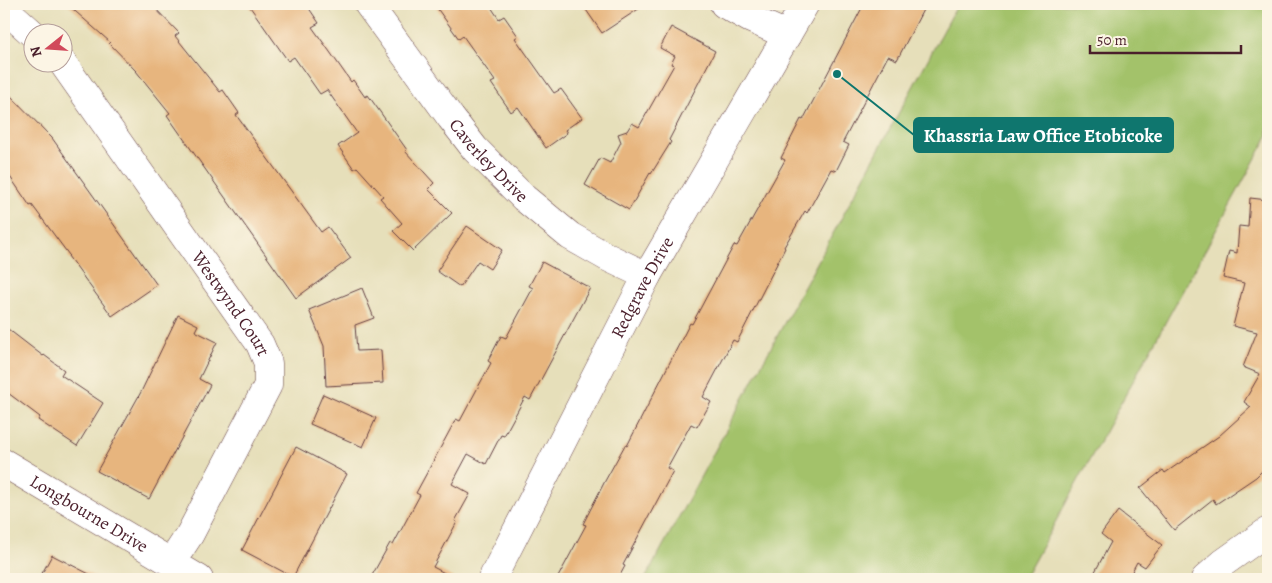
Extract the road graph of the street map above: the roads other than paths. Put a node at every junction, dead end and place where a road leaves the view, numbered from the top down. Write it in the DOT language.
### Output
graph roads {
  1 [pos="368,4"];
  2 [pos="724,4"];
  3 [pos="805,4"];
  4 [pos="4,8"];
  5 [pos="22,24"];
  6 [pos="787,34"];
  7 [pos="69,72"];
  8 [pos="647,276"];
  9 [pos="4,463"];
  10 [pos="1268,531"];
  11 [pos="171,563"];
  12 [pos="200,579"];
  13 [pos="492,579"];
  14 [pos="1205,579"];
  1 -- 8 [label="street, Caverley Drive"];
  2 -- 6 [label="street"];
  3 -- 6 [label="street, Redgrave Drive"];
  4 -- 5 [label="street"];
  6 -- 8 [label="street, Redgrave Drive"];
  7 -- 11 [label="street, Westwynd Court"];
  8 -- 13 [label="street, Redgrave Drive"];
  9 -- 11 [label="street, Longbourne Drive"];
  10 -- 14 [label="street"];
  11 -- 12 [label="street, Longbourne Drive"];
}
